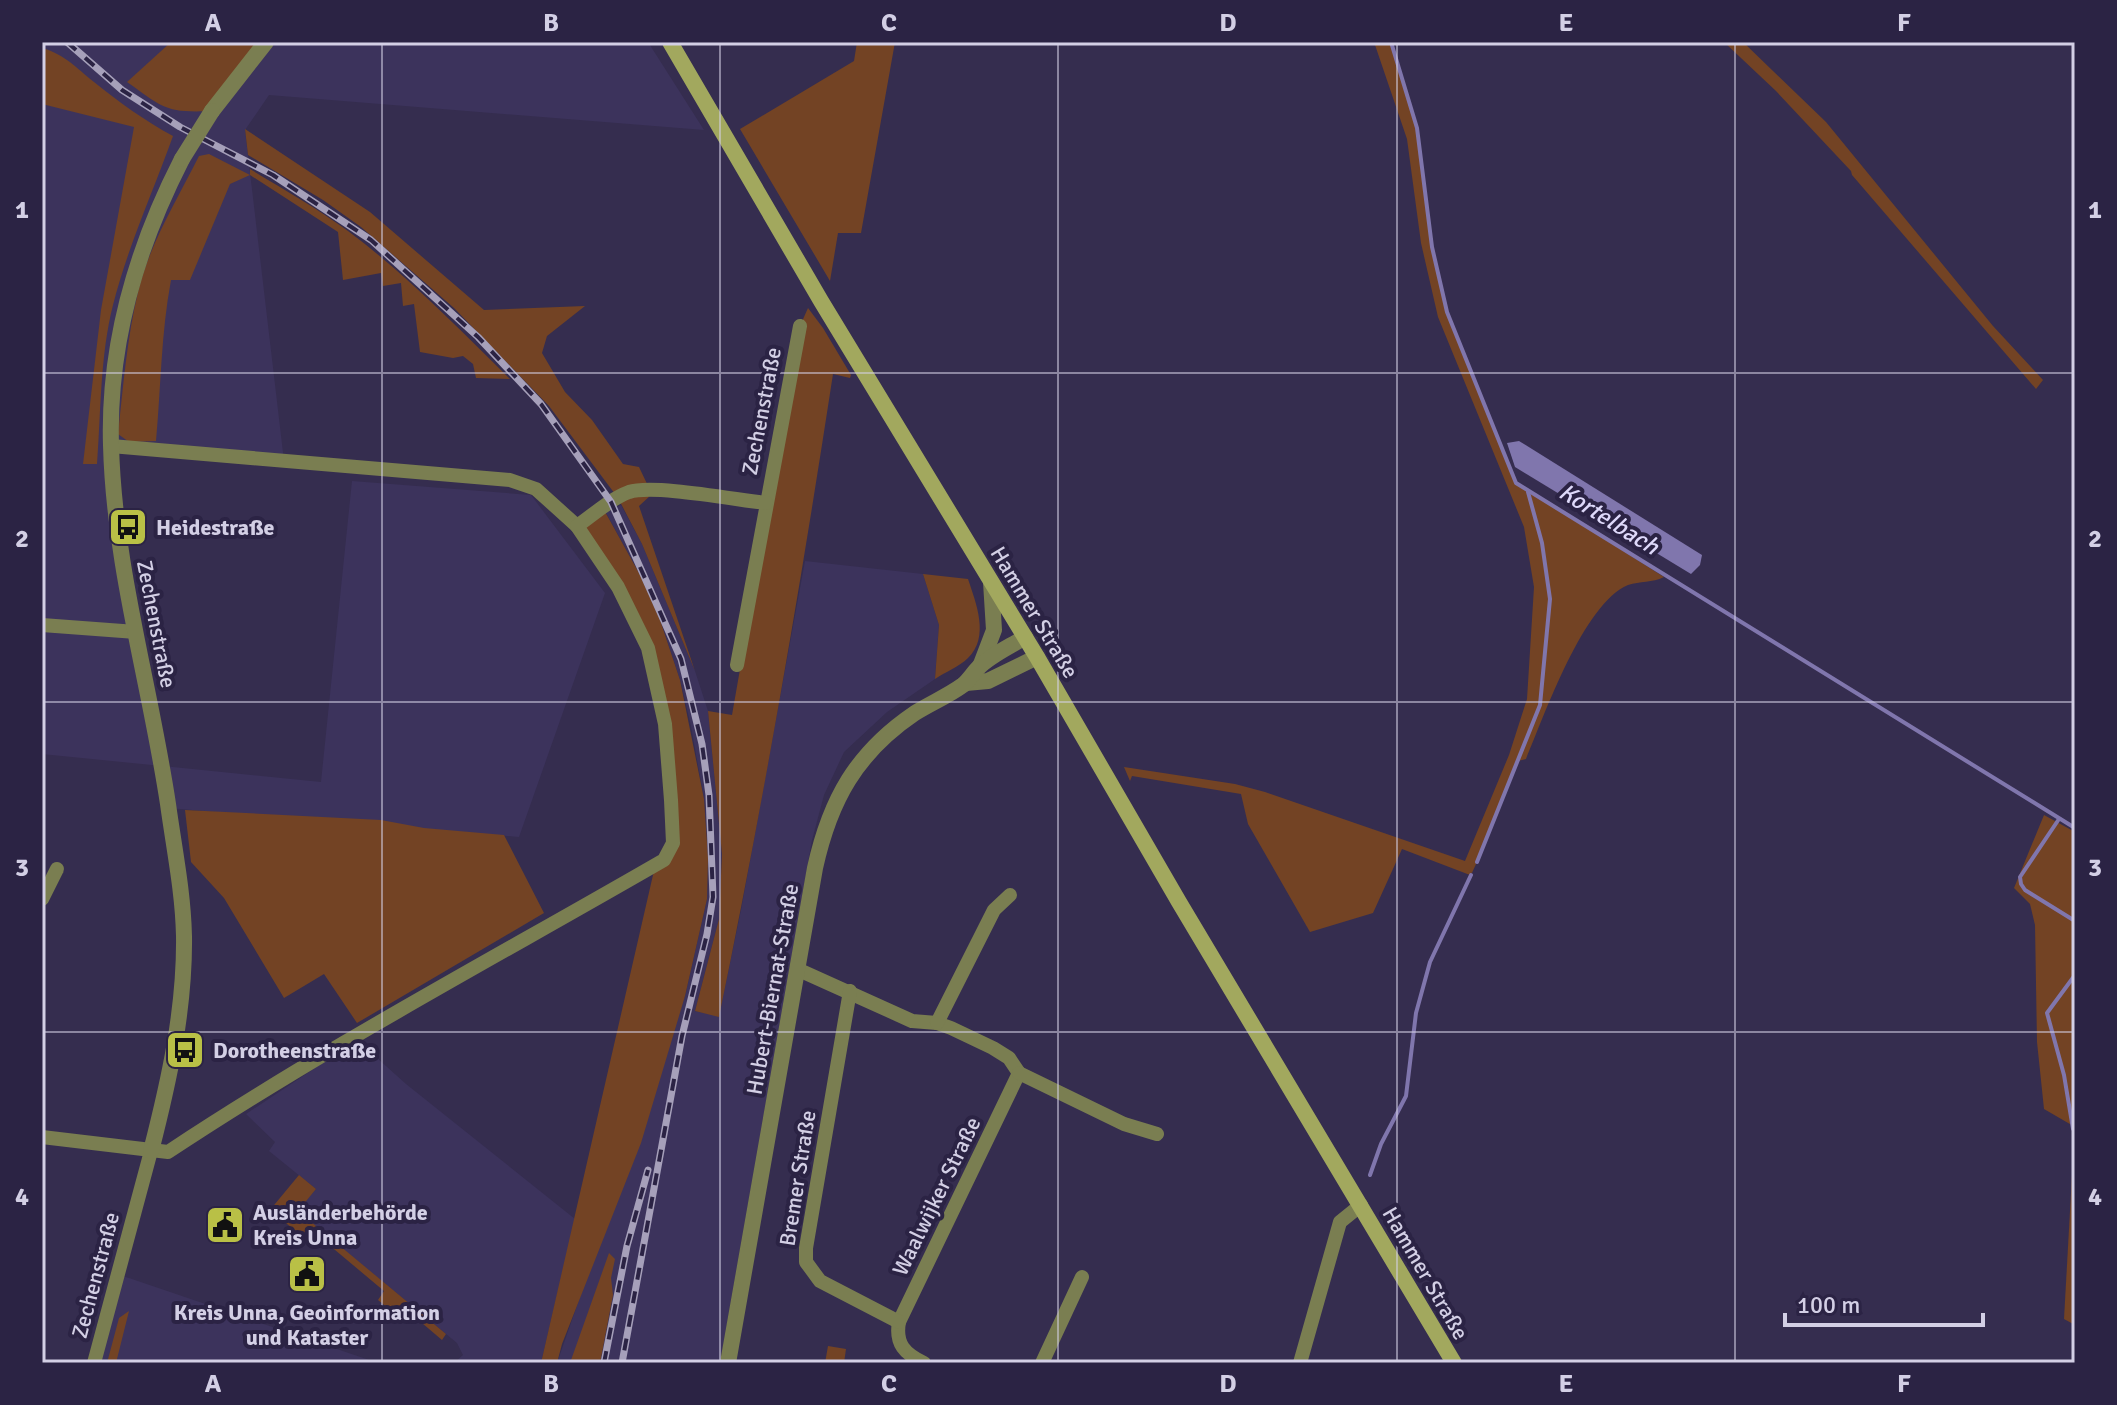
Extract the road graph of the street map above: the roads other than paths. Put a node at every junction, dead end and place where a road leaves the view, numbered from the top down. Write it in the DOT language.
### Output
graph roads {
  1 [pos="266,42"];
  2 [pos="670,42"];
  3 [pos="800,326"];
  4 [pos="111,446"];
  5 [pos="766,503"];
  6 [pos="577,526"];
  7 [pos="991,582"];
  8 [pos="42,625"];
  9 [pos="136,632"];
  10 [pos="1025,637"];
  11 [pos="1037,657"];
  12 [pos="737,665"];
  13 [pos="980,665"];
  14 [pos="966,683"];
  15 [pos="57,869"];
  16 [pos="1010,895"];
  17 [pos="42,899"];
  18 [pos="799,970"];
  19 [pos="850,991"];
  20 [pos="937,1023"];
  21 [pos="1019,1073"];
  22 [pos="1157,1134"];
  23 [pos="42,1137"];
  24 [pos="151,1151"];
  25 [pos="1361,1205"];
  26 [pos="1082,1277"];
  27 [pos="899,1322"];
  28 [pos="94,1363"];
  29 [pos="728,1363"];
  30 [pos="924,1363"];
  31 [pos="1042,1363"];
  32 [pos="1300,1363"];
  33 [pos="1454,1363"];
  1 -- 4 [label="street, Zechenstraße, bridge"];
  2 -- 7 [label="main road, Hammer Straße"];
  3 -- 5 [label="street, Zechenstraße"];
  4 -- 6 [label="street"];
  4 -- 9 [label="street, Zechenstraße"];
  5 -- 6 [label="street, Zechenstraße"];
  5 -- 12 [label="street, Zechenstraße"];
  6 -- 24 [label="street"];
  7 -- 10 [label="main road, Hammer Straße"];
  7 -- 13 [label="street"];
  8 -- 9 [label="street"];
  9 -- 24 [label="street, Zechenstraße"];
  10 -- 11 [label="main road, Hammer Straße"];
  10 -- 13 [label="street, Hubert-Biernat-Straße"];
  11 -- 14 [label="street, Hubert-Biernat-Straße"];
  11 -- 25 [label="main road, Hammer Straße"];
  13 -- 14 [label="street, Hubert-Biernat-Straße"];
  14 -- 18 [label="street, Hubert-Biernat-Straße"];
  15 -- 17 [label="street"];
  16 -- 20 [label="street"];
  18 -- 19 [label="street"];
  18 -- 29 [label="street, Hubert-Biernat-Straße"];
  19 -- 20 [label="street"];
  19 -- 27 [label="street, Bremer Straße"];
  20 -- 21 [label="street"];
  21 -- 22 [label="street"];
  21 -- 27 [label="street, Waalwijker Straße"];
  23 -- 24 [label="street"];
  24 -- 28 [label="street, Zechenstraße"];
  25 -- 32 [label="street, Hammer Straße"];
  25 -- 33 [label="main road, Hammer Straße"];
  26 -- 31 [label="street"];
  27 -- 30 [label="street"];
}
